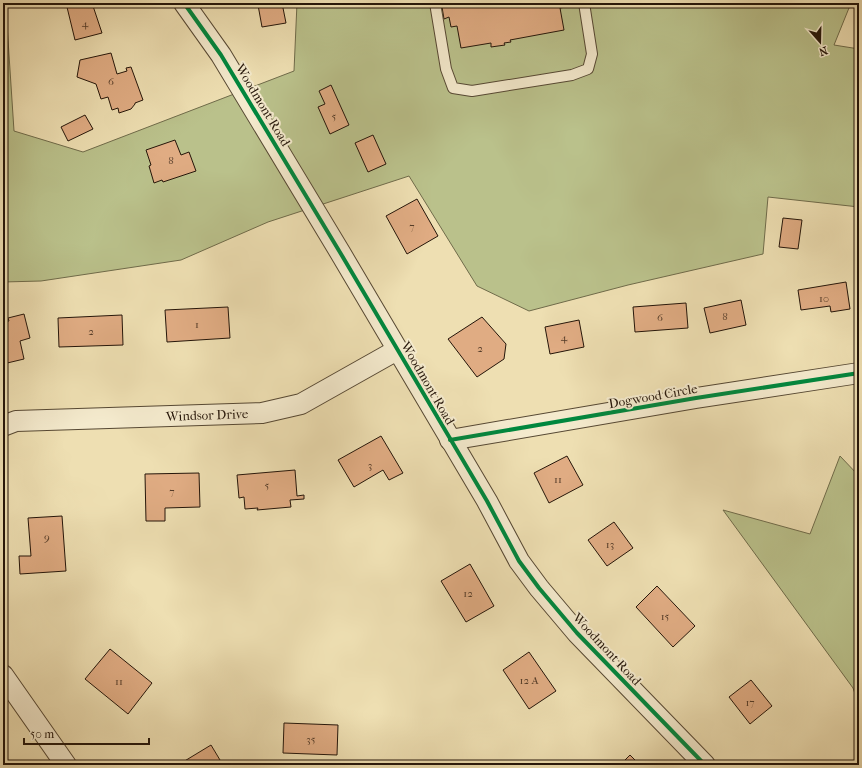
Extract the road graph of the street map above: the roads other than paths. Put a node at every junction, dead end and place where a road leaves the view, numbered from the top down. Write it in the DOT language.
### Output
graph roads {
  1 [pos="184,3"];
  2 [pos="435,3"];
  3 [pos="584,3"];
  4 [pos="398,350"];
  5 [pos="859,373"];
  6 [pos="3,426"];
  7 [pos="450,440"];
  8 [pos="3,675"];
  9 [pos="66,765"];
  10 [pos="705,765"];
  1 -- 4 [label="street, Woodmont Road"];
  2 -- 3 [label="lane"];
  4 -- 6 [label="street, Windsor Drive"];
  4 -- 7 [label="street, Woodmont Road"];
  5 -- 7 [label="street, Dogwood Circle"];
  7 -- 10 [label="street, Woodmont Road"];
  8 -- 9 [label="street"];
}
